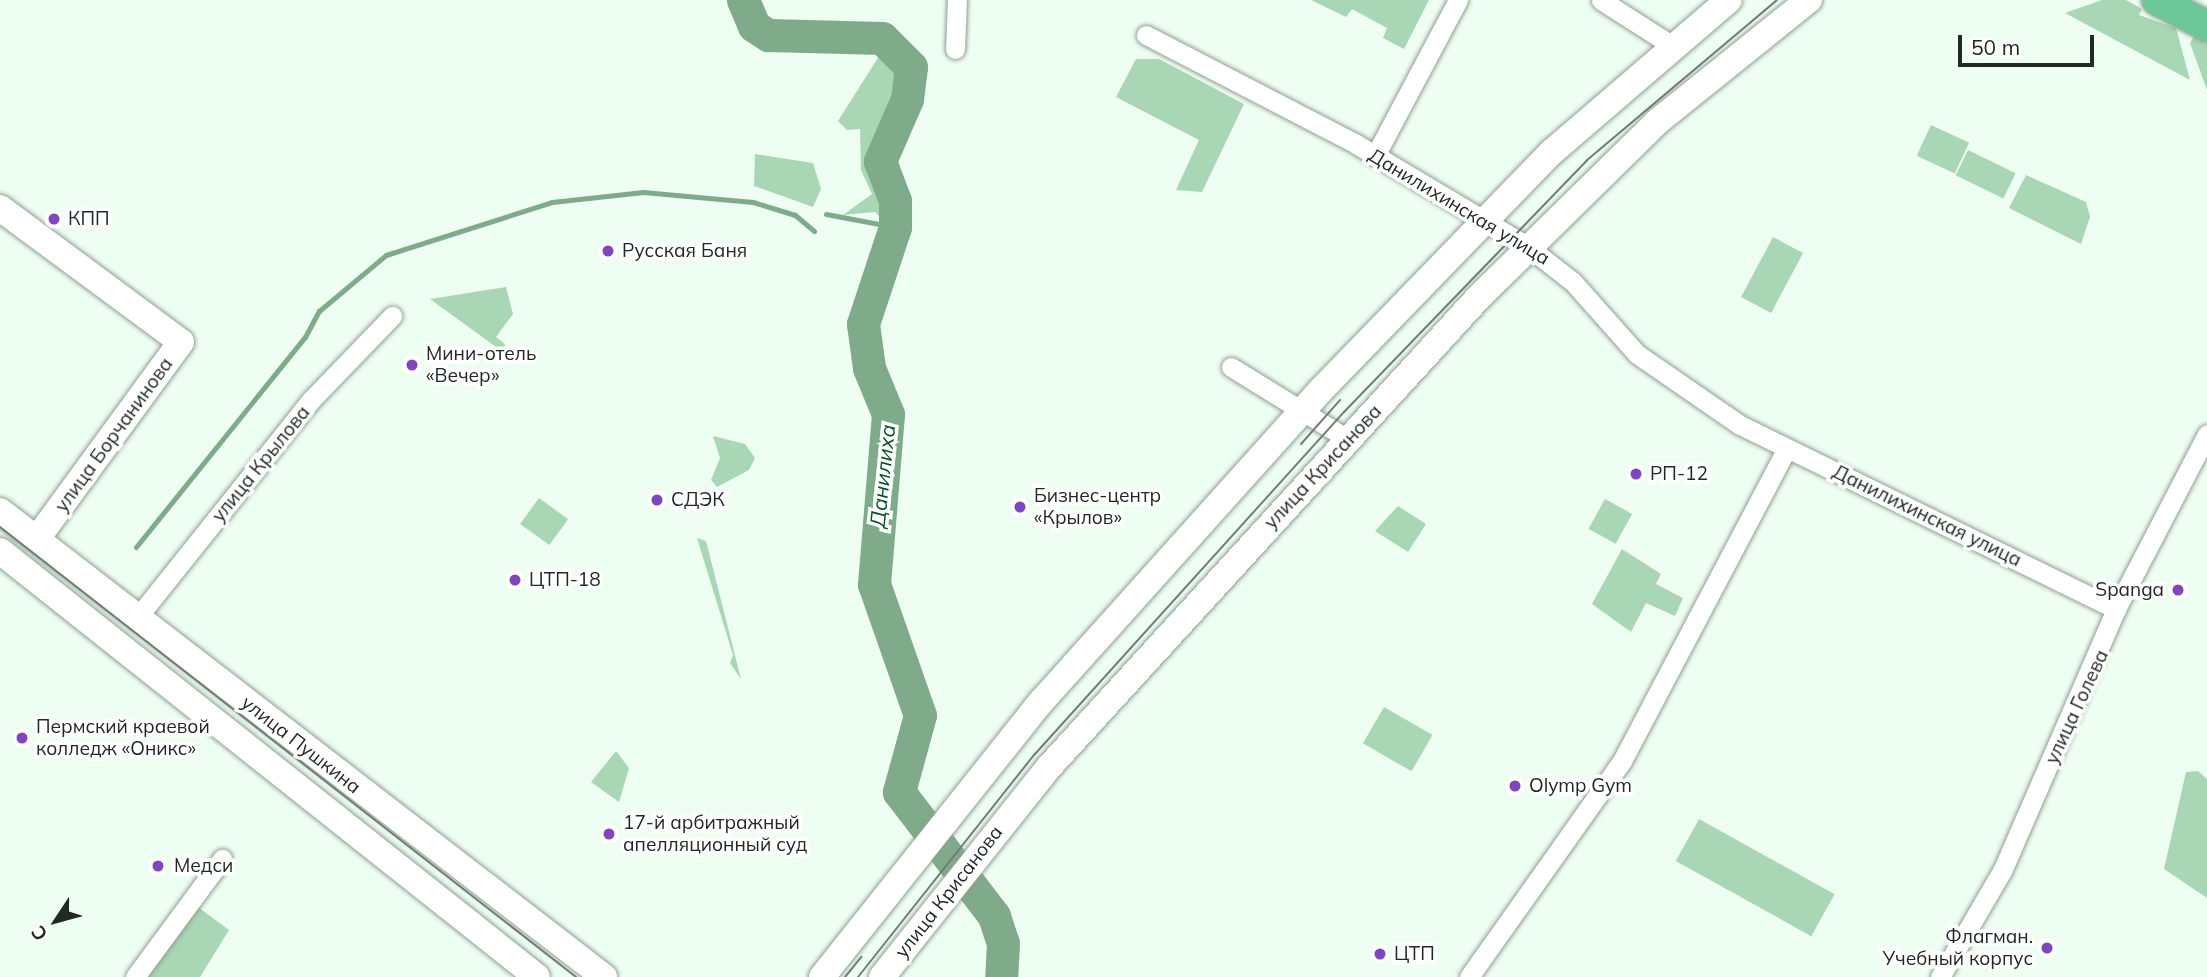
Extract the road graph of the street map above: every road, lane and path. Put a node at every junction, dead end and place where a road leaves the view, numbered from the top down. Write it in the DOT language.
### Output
graph roads {
  1 [pos="957,0"];
  2 [pos="1458,0"];
  3 [pos="1601,0"];
  4 [pos="1729,0"];
  5 [pos="1809,0"];
  6 [pos="2157,0"];
  7 [pos="2207,26"];
  8 [pos="1146,35"];
  9 [pos="1673,46"];
  10 [pos="955,49"];
  11 [pos="1375,156"];
  12 [pos="0,208"];
  13 [pos="1486,220"];
  14 [pos="1527,246"];
  15 [pos="392,316"];
  16 [pos="1231,367"];
  17 [pos="1303,412"];
  18 [pos="2207,434"];
  19 [pos="1349,440"];
  20 [pos="1786,450"];
  21 [pos="0,511"];
  22 [pos="37,539"];
  23 [pos="0,551"];
  24 [pos="2116,609"];
  25 [pos="137,618"];
  26 [pos="222,859"];
  27 [pos="135,977"];
  28 [pos="537,977"];
  29 [pos="604,977"];
  30 [pos="822,977"];
  31 [pos="882,977"];
  32 [pos="1469,977"];
  33 [pos="1940,977"];
  1 -- 10 [label="street"];
  2 -- 11 [label="street"];
  3 -- 9 [label="street"];
  4 -- 9 [label="main road"];
  5 -- 14 [label="main road, улица Крисанова"];
  6 -- 7 [label="main road"];
  8 -- 11 [label="street, Данилихинская улица"];
  9 -- 13 [label="main road"];
  11 -- 13 [label="street, Данилихинская улица"];
  12 -- 22 [label="main road, улица Борчанинова"];
  13 -- 14 [label="street, Данилихинская улица"];
  13 -- 17 [label="main road"];
  14 -- 19 [label="main road, улица Крисанова"];
  14 -- 20 [label="street, Данилихинская улица"];
  15 -- 25 [label="street, улица Крылова"];
  16 -- 17 [label="street"];
  17 -- 19 [label="street"];
  17 -- 30 [label="main road"];
  18 -- 24 [label="street, улица Голева"];
  19 -- 31 [label="main road, улица Крисанова"];
  20 -- 24 [label="street, Данилихинская улица"];
  20 -- 32 [label="street"];
  21 -- 22 [label="main road, улица Пушкина"];
  22 -- 25 [label="main road, улица Пушкина"];
  23 -- 28 [label="main road, улица Пушкина"];
  24 -- 33 [label="street, улица Голева"];
  25 -- 29 [label="main road, улица Пушкина"];
  26 -- 27 [label="street"];
}
